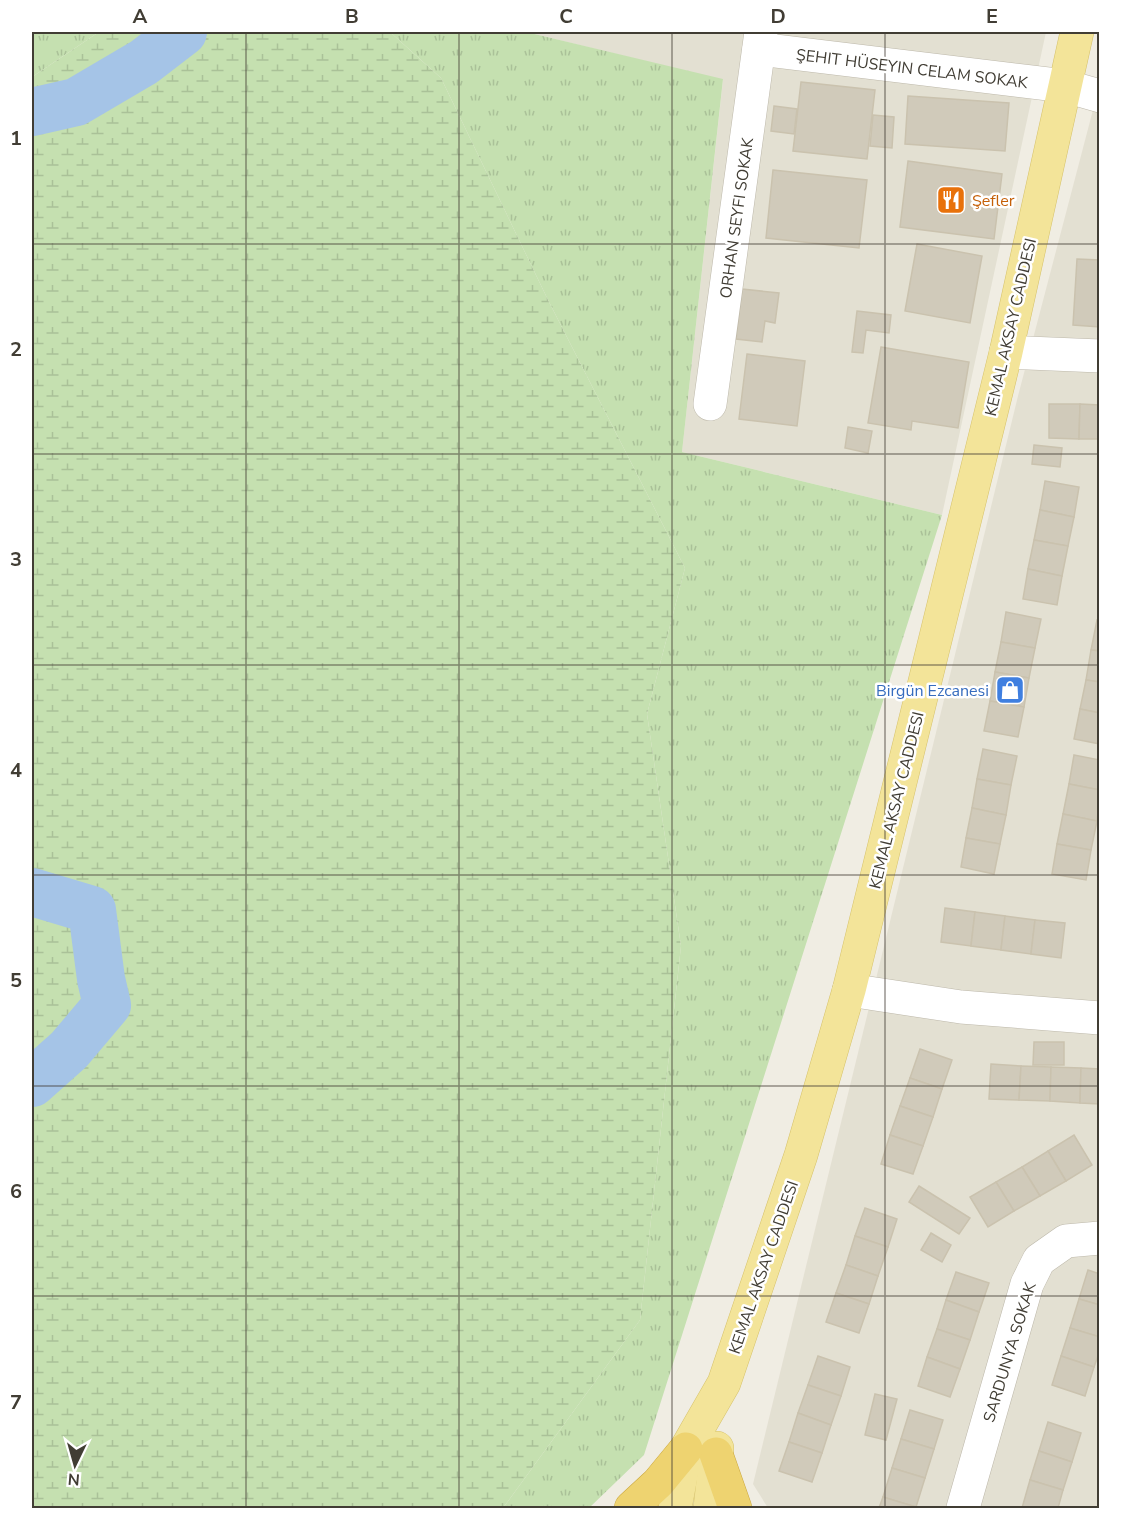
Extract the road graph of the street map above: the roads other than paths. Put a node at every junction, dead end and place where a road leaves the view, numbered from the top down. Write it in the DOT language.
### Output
graph roads {
  1 [pos="1077,32"];
  2 [pos="760,40"];
  3 [pos="1065,86"];
  4 [pos="1100,96"];
  5 [pos="1006,352"];
  6 [pos="1100,356"];
  7 [pos="710,404"];
  8 [pos="849,990"];
  9 [pos="1100,1018"];
  10 [pos="1100,1238"];
  11 [pos="701,1451"];
  12 [pos="631,1509"];
  13 [pos="675,1509"];
  14 [pos="710,1509"];
  15 [pos="735,1509"];
  16 [pos="963,1509"];
  1 -- 3 [label="main road, KEMAL AKSAY CADDESI"];
  2 -- 3 [label="street, ŞEHIT HÜSEYIN CELAM SOKAK"];
  2 -- 7 [label="street, ORHAN SEYFI SOKAK"];
  3 -- 4 [label="street, ŞEHIT HÜSEYIN CELAM SOKAK"];
  3 -- 5 [label="main road, KEMAL AKSAY CADDESI"];
  5 -- 6 [label="street"];
  5 -- 8 [label="main road, KEMAL AKSAY CADDESI"];
  8 -- 9 [label="street"];
  8 -- 11 [label="main road, KEMAL AKSAY CADDESI"];
  10 -- 16 [label="street, SARDUNYA SOKAK"];
  11 -- 12 [label="highway"];
  11 -- 13 [label="main road, KEMAL AKSAY CADDESI"];
  11 -- 14 [label="main road, KEMAL AKSAY CADDESI"];
  11 -- 15 [label="highway"];
}
